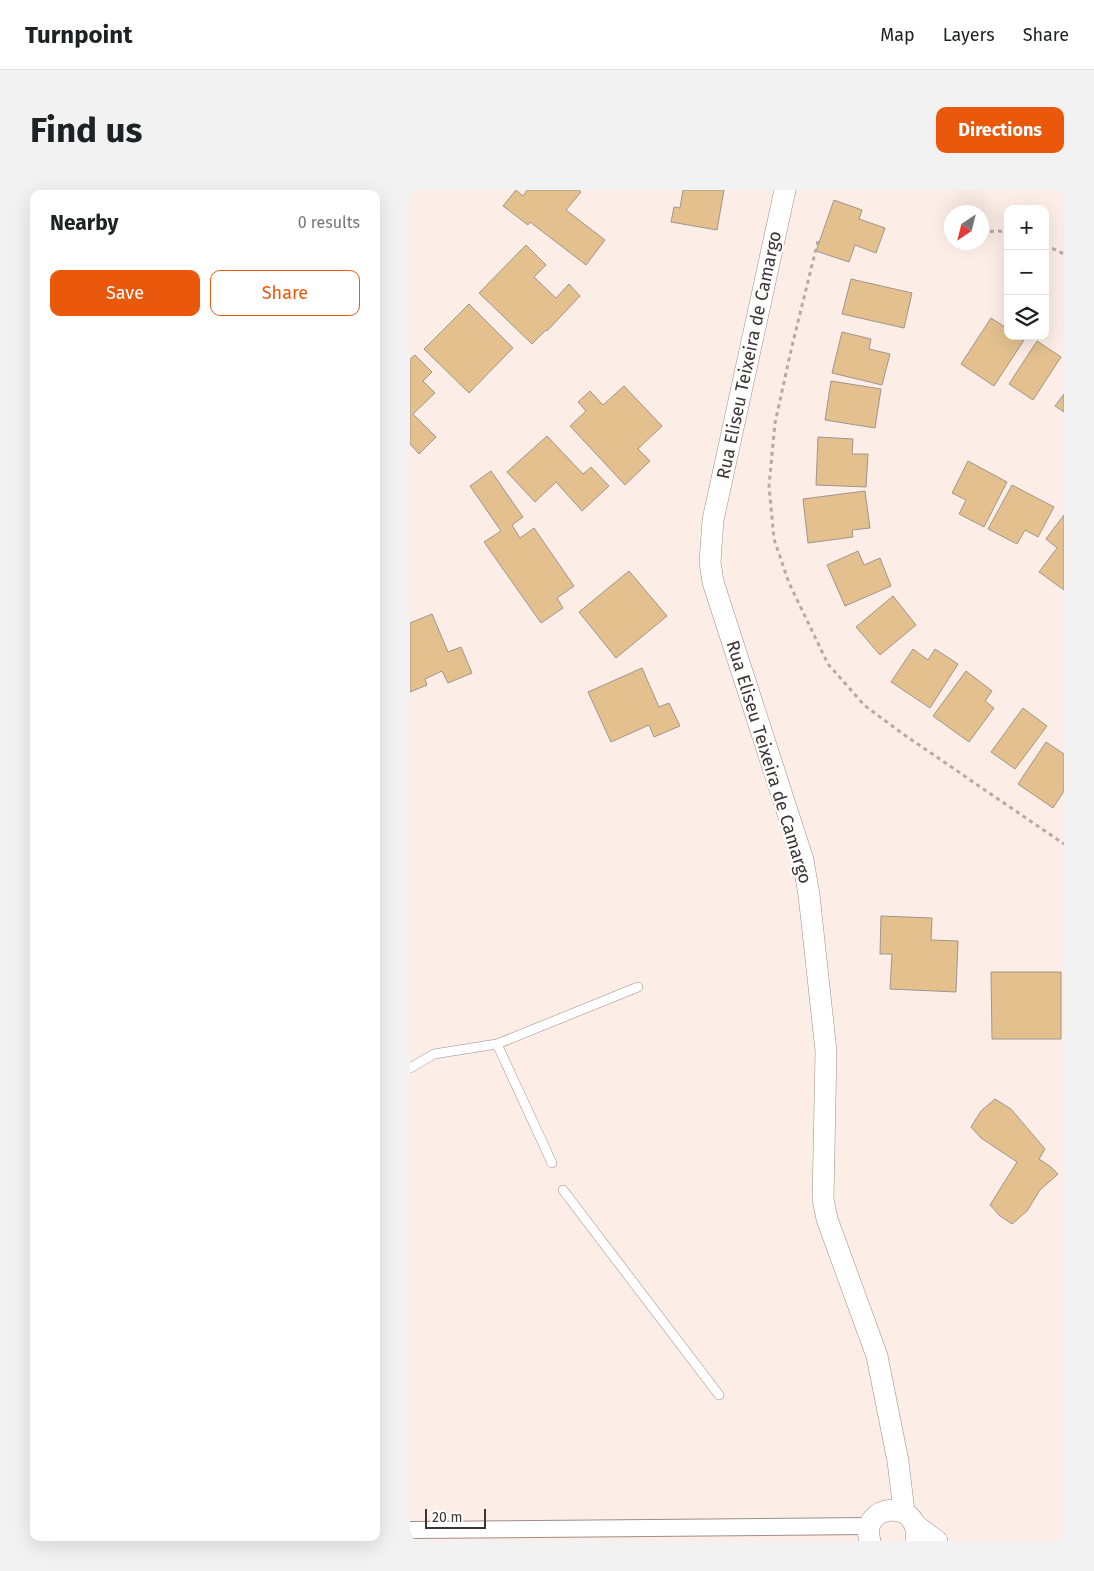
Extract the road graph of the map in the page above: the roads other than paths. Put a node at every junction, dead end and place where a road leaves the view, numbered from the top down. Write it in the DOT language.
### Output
graph roads {
  1 [pos="785,190"];
  2 [pos="638,987"];
  3 [pos="497,1044"];
  4 [pos="410,1068"];
  5 [pos="552,1163"];
  6 [pos="563,1190"];
  7 [pos="720,1394"];
  8 [pos="911,1525"];
  9 [pos="410,1530"];
  10 [pos="870,1534"];
  11 [pos="937,1541"];
  1 -- 8 [label="street, Rua Eliseu Teixeira de Camargo"];
  2 -- 3 [label="lane"];
  3 -- 4 [label="lane"];
  3 -- 5 [label="lane"];
  6 -- 7 [label="lane"];
  8 -- 10 [label="street"];
  8 -- 11 [label="street"];
  9 -- 10 [label="street"];
}
